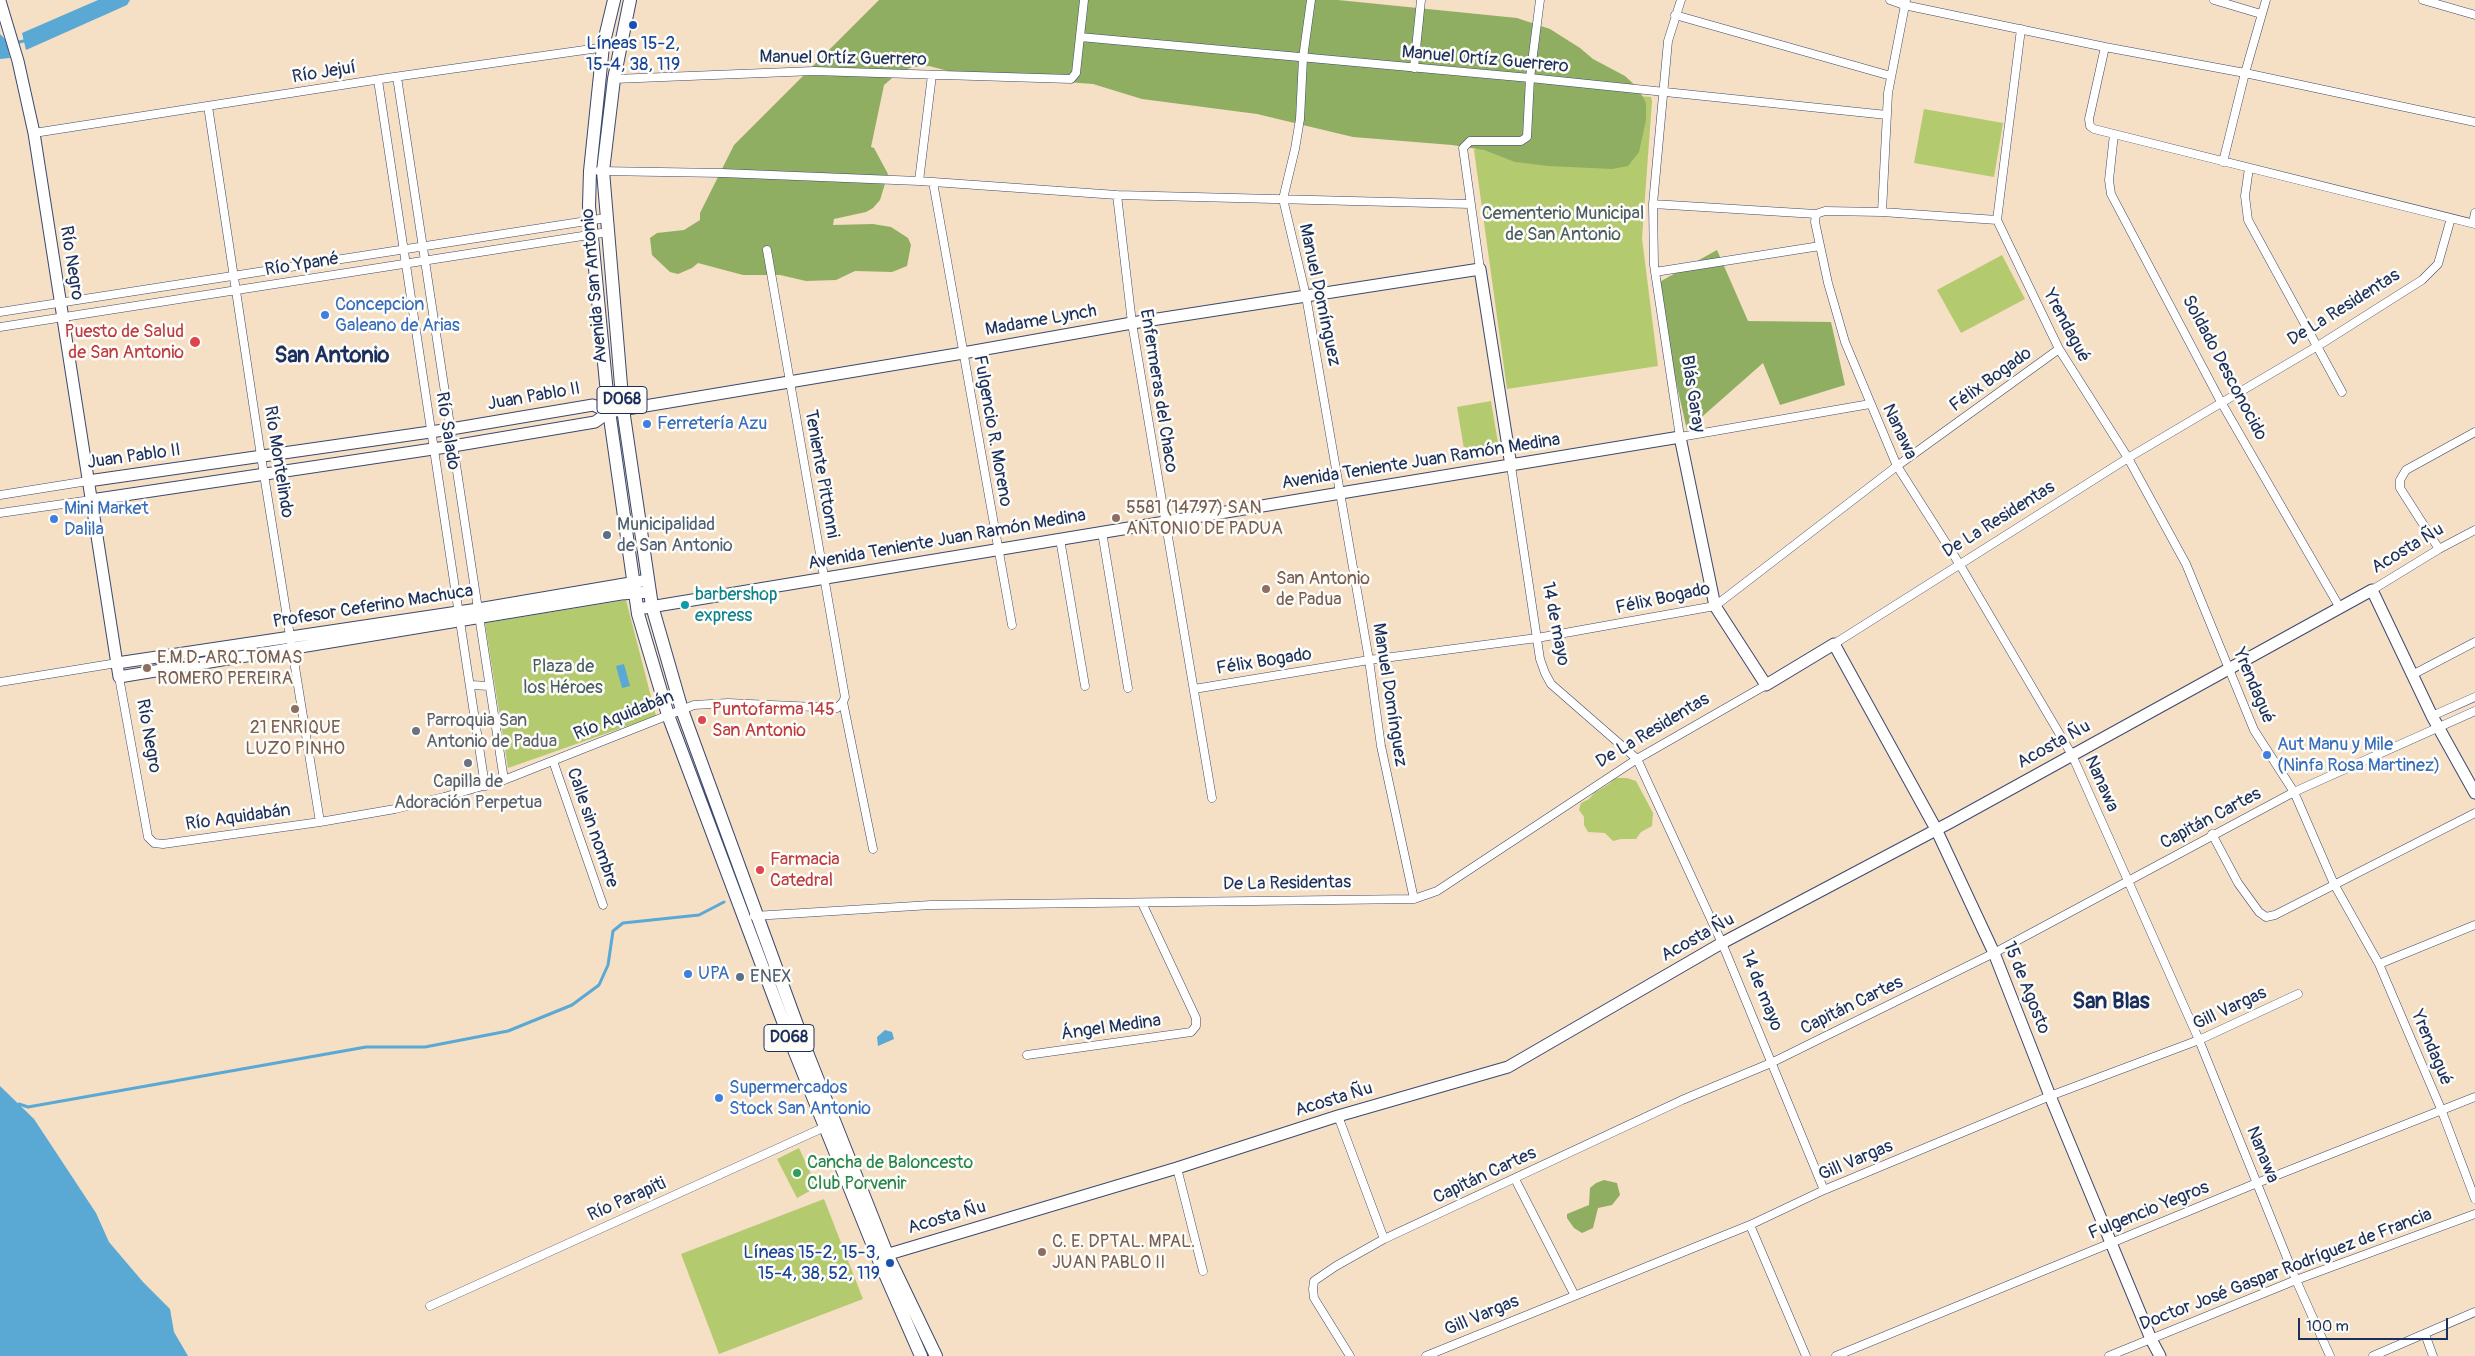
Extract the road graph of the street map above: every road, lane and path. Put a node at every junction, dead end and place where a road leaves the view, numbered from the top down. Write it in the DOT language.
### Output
graph roads {
  1 [pos="614,0"];
  2 [pos="630,0"];
  3 [pos="1084,0"];
  4 [pos="1311,0"];
  5 [pos="1421,0"];
  6 [pos="1540,0"];
  7 [pos="1681,0"];
  8 [pos="1890,0"];
  9 [pos="2214,0"];
  10 [pos="2266,0"];
  11 [pos="2424,0"];
  12 [pos="1905,3"];
  13 [pos="1,7"];
  14 [pos="2261,14"];
  15 [pos="1675,16"];
  16 [pos="2475,16"];
  17 [pos="2021,29"];
  18 [pos="1080,37"];
  19 [pos="620,45"];
  20 [pos="602,46"];
  21 [pos="2105,47"];
  22 [pos="1303,58"];
  23 [pos="1414,68"];
  24 [pos="2245,73"];
  25 [pos="932,75"];
  26 [pos="1891,76"];
  27 [pos="397,77"];
  28 [pos="1530,78"];
  29 [pos="378,80"];
  30 [pos="614,80"];
  31 [pos="1662,92"];
  32 [pos="208,106"];
  33 [pos="1886,115"];
  34 [pos="2475,122"];
  35 [pos="34,133"];
  36 [pos="2114,134"];
  37 [pos="2223,162"];
  38 [pos="2249,168"];
  39 [pos="590,171"];
  40 [pos="603,171"];
  41 [pos="918,181"];
  42 [pos="933,182"];
  43 [pos="1117,195"];
  44 [pos="1283,199"];
  45 [pos="1470,204"];
  46 [pos="1653,204"];
  47 [pos="1882,212"];
  48 [pos="1818,213"];
  49 [pos="2475,213"];
  50 [pos="606,218"];
  51 [pos="2452,218"];
  52 [pos="590,220"];
  53 [pos="1997,220"];
  54 [pos="2474,224"];
  55 [pos="608,232"];
  56 [pos="592,234"];
  57 [pos="423,246"];
  58 [pos="1820,246"];
  59 [pos="404,249"];
  60 [pos="767,250"];
  61 [pos="425,261"];
  62 [pos="406,264"];
  63 [pos="1480,269"];
  64 [pos="1655,272"];
  65 [pos="235,276"];
  66 [pos="237,290"];
  67 [pos="1306,296"];
  68 [pos="59,303"];
  69 [pos="0,312"];
  70 [pos="62,317"];
  71 [pos="1132,323"];
  72 [pos="0,326"];
  73 [pos="2317,347"];
  74 [pos="2059,349"];
  75 [pos="963,353"];
  76 [pos="789,382"];
  77 [pos="2342,392"];
  78 [pos="2221,402"];
  79 [pos="1870,404"];
  80 [pos="623,409"];
  81 [pos="609,412"];
  82 [pos="451,429"];
  83 [pos="432,432"];
  84 [pos="2475,432"];
  85 [pos="1680,437"];
  86 [pos="453,446"];
  87 [pos="435,448"];
  88 [pos="261,456"];
  89 [pos="2128,458"];
  90 [pos="1511,466"];
  91 [pos="1897,466"];
  92 [pos="264,474"];
  93 [pos="88,481"];
  94 [pos="1340,492"];
  95 [pos="0,495"];
  96 [pos="91,500"];
  97 [pos="637,512"];
  98 [pos="0,513"];
  99 [pos="624,514"];
  100 [pos="1164,521"];
  101 [pos="2475,530"];
  102 [pos="1102,532"];
  103 [pos="1060,538"];
  104 [pos="2439,549"];
  105 [pos="998,550"];
  106 [pos="1960,565"];
  107 [pos="824,579"];
  108 [pos="649,586"];
  109 [pos="635,587"];
  110 [pos="2372,590"];
  111 [pos="652,606"];
  112 [pos="1715,606"];
  113 [pos="2340,608"];
  114 [pos="638,609"];
  115 [pos="478,614"];
  116 [pos="461,616"];
  117 [pos="1012,625"];
  118 [pos="1537,638"];
  119 [pos="2475,642"];
  120 [pos="291,643"];
  121 [pos="1834,644"];
  122 [pos="1369,660"];
  123 [pos="117,663"];
  124 [pos="2229,668"];
  125 [pos="2412,674"];
  126 [pos="120,677"];
  127 [pos="0,682"];
  128 [pos="471,685"];
  129 [pos="1766,685"];
  130 [pos="489,686"];
  131 [pos="1085,686"];
  132 [pos="1128,688"];
  133 [pos="1194,689"];
  134 [pos="2475,697"];
  135 [pos="844,702"];
  136 [pos="682,710"];
  137 [pos="2475,711"];
  138 [pos="668,715"];
  139 [pos="2432,716"];
  140 [pos="2438,727"];
  141 [pos="2072,755"];
  142 [pos="1637,758"];
  143 [pos="553,761"];
  144 [pos="504,780"];
  145 [pos="485,786"];
  146 [pos="2294,792"];
  147 [pos="2475,793"];
  148 [pos="1212,798"];
  149 [pos="2475,813"];
  150 [pos="320,822"];
  151 [pos="1936,829"];
  152 [pos="2212,834"];
  153 [pos="154,843"];
  154 [pos="873,849"];
  155 [pos="2127,882"];
  156 [pos="2334,884"];
  157 [pos="1414,899"];
  158 [pos="1142,903"];
  159 [pos="604,905"];
  160 [pos="752,917"];
  161 [pos="2475,925"];
  162 [pos="1722,943"];
  163 [pos="1994,953"];
  164 [pos="2379,964"];
  165 [pos="2298,994"];
  166 [pos="2199,1040"];
  167 [pos="1027,1055"];
  168 [pos="1771,1063"];
  169 [pos="2050,1096"];
  170 [pos="2475,1097"];
  171 [pos="2441,1109"];
  172 [pos="1338,1116"];
  173 [pos="831,1124"];
  174 [pos="1177,1168"];
  175 [pos="1515,1179"];
  176 [pos="2257,1183"];
  177 [pos="1824,1190"];
  178 [pos="2475,1199"];
  179 [pos="2475,1214"];
  180 [pos="1750,1225"];
  181 [pos="1384,1239"];
  182 [pos="2112,1243"];
  183 [pos="882,1256"];
  184 [pos="1203,1271"];
  185 [pos="2296,1280"];
  186 [pos="1574,1294"];
  187 [pos="430,1306"];
  188 [pos="2475,1312"];
  189 [pos="2424,1334"];
  190 [pos="2151,1339"];
  191 [pos="921,1356"];
  192 [pos="936,1356"];
  193 [pos="1350,1356"];
  194 [pos="1426,1356"];
  195 [pos="1806,1356"];
  196 [pos="1836,1356"];
  197 [pos="2109,1356"];
  198 [pos="2160,1356"];
  199 [pos="2330,1356"];
  200 [pos="2373,1356"];
  201 [pos="2433,1356"];
  1 -- 20 [label="main road, Avenida San Antonio / D068"];
  2 -- 19 [label="main road, Avenida San Antonio / D068"];
  3 -- 18 [label="street"];
  4 -- 22 [label="street"];
  5 -- 23 [label="street"];
  6 -- 28 [label="street"];
  7 -- 15 [label="street, Blás Garay"];
  8 -- 12 [label="street"];
  9 -- 14 [label="street"];
  10 -- 14 [label="street"];
  11 -- 16 [label="street"];
  12 -- 17 [label="street"];
  12 -- 26 [label="street"];
  13 -- 35 [label="street, Río Negro"];
  14 -- 24 [label="street"];
  15 -- 26 [label="street"];
  15 -- 31 [label="street, Blás Garay"];
  17 -- 21 [label="street"];
  17 -- 53 [label="street"];
  18 -- 22 [label="street, Manuel Ortíz Guerrero"];
  18 -- 25 [label="street, Manuel Ortíz Guerrero"];
  19 -- 20 [label="street, Río Jejuí"];
  19 -- 30 [label="main road, Avenida San Antonio / D068"];
  20 -- 27 [label="street, Río Jejuí"];
  20 -- 39 [label="main road, Avenida San Antonio / D068"];
  21 -- 24 [label="street"];
  21 -- 36 [label="street"];
  22 -- 23 [label="street, Manuel Ortíz Guerrero"];
  22 -- 44 [label="street"];
  23 -- 28 [label="street, Manuel Ortíz Guerrero"];
  24 -- 34 [label="street"];
  24 -- 37 [label="street"];
  25 -- 30 [label="street, Manuel Ortíz Guerrero"];
  25 -- 41 [label="street"];
  26 -- 33 [label="street"];
  27 -- 29 [label="street, Río Jejuí"];
  27 -- 57 [label="street, Río Salado"];
  28 -- 31 [label="street, Manuel Ortíz Guerrero"];
  28 -- 45 [label="street, 14 de mayo"];
  29 -- 32 [label="street, Río Jejuí"];
  29 -- 59 [label="street, Río Salado"];
  30 -- 40 [label="main road, Avenida San Antonio / D068"];
  31 -- 33 [label="street, Manuel Ortíz Guerrero"];
  31 -- 46 [label="street, Blás Garay"];
  32 -- 35 [label="street, Río Jejuí"];
  32 -- 65 [label="street, Río Montelindo"];
  33 -- 47 [label="street"];
  35 -- 68 [label="street, Río Negro"];
  36 -- 37 [label="street"];
  36 -- 78 [label="street, Soldado Desconocido"];
  37 -- 38 [label="street"];
  38 -- 51 [label="street"];
  38 -- 73 [label="street"];
  39 -- 40 [label="street"];
  39 -- 52 [label="main road, Avenida San Antonio / D068"];
  40 -- 41 [label="street"];
  40 -- 50 [label="main road, Avenida San Antonio / D068"];
  41 -- 42 [label="street"];
  42 -- 43 [label="street"];
  42 -- 75 [label="street, Fulgencio R. Moreno"];
  43 -- 44 [label="street"];
  43 -- 71 [label="street, Enfermeras del Chaco"];
  44 -- 45 [label="street"];
  44 -- 67 [label="street, Manuel Domínguez"];
  45 -- 63 [label="street, 14 de mayo"];
  46 -- 48 [label="street"];
  46 -- 64 [label="street, Blás Garay"];
  47 -- 48 [label="street"];
  47 -- 53 [label="street"];
  48 -- 58 [label="street, Nanawa"];
  49 -- 54 [label="street"];
  50 -- 52 [label="street, Río Ypané"];
  50 -- 55 [label="main road, Avenida San Antonio / D068"];
  51 -- 54 [label="street"];
  51 -- 73 [label="street, De La Residentas"];
  52 -- 56 [label="main road, Avenida San Antonio / D068"];
  52 -- 57 [label="street, Río Ypané"];
  53 -- 74 [label="street, Yrendagué"];
  55 -- 56 [label="street, Río Ypané"];
  55 -- 80 [label="main road, Avenida San Antonio / D068"];
  56 -- 61 [label="street, Río Ypané"];
  56 -- 81 [label="main road, Avenida San Antonio / D068"];
  57 -- 59 [label="street, Río Ypané"];
  57 -- 61 [label="street, Río Salado"];
  58 -- 64 [label="street"];
  58 -- 79 [label="street, Nanawa"];
  59 -- 62 [label="street, Río Salado"];
  59 -- 65 [label="street, Río Ypané"];
  60 -- 76 [label="street, Teniente Pittonni"];
  61 -- 62 [label="street, Río Ypané"];
  61 -- 82 [label="street, Río Salado"];
  62 -- 66 [label="street, Río Ypané"];
  62 -- 83 [label="street, Río Salado"];
  63 -- 67 [label="street, Madame Lynch"];
  63 -- 90 [label="street, 14 de mayo"];
  64 -- 85 [label="street, Blás Garay"];
  65 -- 66 [label="street, Río Montelindo"];
  65 -- 68 [label="street, Río Ypané"];
  66 -- 70 [label="street, Río Ypané"];
  66 -- 88 [label="street, Río Montelindo"];
  67 -- 71 [label="street, Madame Lynch"];
  67 -- 94 [label="street, Manuel Domínguez"];
  68 -- 69 [label="street, Río Ypané"];
  68 -- 70 [label="street, Río Negro"];
  70 -- 72 [label="street, Río Ypané"];
  70 -- 93 [label="street, Río Negro"];
  71 -- 75 [label="street, Madame Lynch"];
  71 -- 100 [label="street, Enfermeras del Chaco"];
  73 -- 77 [label="street"];
  73 -- 78 [label="street, De La Residentas"];
  74 -- 89 [label="street, Yrendagué"];
  74 -- 91 [label="street, Félix Bogado"];
  75 -- 76 [label="street, Madame Lynch"];
  75 -- 105 [label="street, Fulgencio R. Moreno"];
  76 -- 80 [label="street, Madame Lynch"];
  76 -- 107 [label="street, Teniente Pittonni"];
  78 -- 89 [label="street, De La Residentas"];
  78 -- 113 [label="street, Soldado Desconocido"];
  79 -- 85 [label="street, Avenida Teniente Juan Ramón Medina"];
  79 -- 91 [label="street, Nanawa"];
  80 -- 81 [label="street, Madame Lynch"];
  80 -- 97 [label="main road, Avenida San Antonio / D068"];
  81 -- 82 [label="street, Juan Pablo II"];
  81 -- 86 [label="street, Juan Pablo II"];
  81 -- 99 [label="main road, Avenida San Antonio / D068"];
  82 -- 83 [label="street, Juan Pablo II"];
  82 -- 86 [label="street, Río Salado"];
  83 -- 87 [label="street, Río Salado"];
  83 -- 88 [label="street, Juan Pablo II"];
  84 -- 104 [label="street"];
  85 -- 90 [label="street, Avenida Teniente Juan Ramón Medina"];
  85 -- 112 [label="street, Blás Garay"];
  86 -- 87 [label="street, Juan Pablo II"];
  86 -- 115 [label="street, Río Salado"];
  87 -- 92 [label="street, Juan Pablo II"];
  87 -- 116 [label="street, Río Salado"];
  88 -- 92 [label="street, Río Montelindo"];
  88 -- 93 [label="street, Juan Pablo II"];
  89 -- 106 [label="street, De La Residentas"];
  89 -- 124 [label="street, Yrendagué"];
  90 -- 94 [label="street, Avenida Teniente Juan Ramón Medina"];
  90 -- 118 [label="street, 14 de mayo"];
  91 -- 106 [label="street, Nanawa"];
  91 -- 112 [label="street, Félix Bogado"];
  92 -- 96 [label="street, Juan Pablo II"];
  92 -- 120 [label="street, Río Montelindo"];
  93 -- 95 [label="street, Juan Pablo II"];
  93 -- 96 [label="street, Río Negro"];
  94 -- 100 [label="street, Avenida Teniente Juan Ramón Medina"];
  94 -- 122 [label="street, Manuel Domínguez"];
  96 -- 98 [label="street, Juan Pablo II"];
  96 -- 123 [label="street, Río Negro"];
  97 -- 99 [label="main road"];
  97 -- 108 [label="main road, Avenida San Antonio / D068"];
  99 -- 109 [label="main road, Avenida San Antonio / D068"];
  100 -- 102 [label="street, Avenida Teniente Juan Ramón Medina"];
  100 -- 133 [label="street, Enfermeras del Chaco"];
  101 -- 104 [label="street, Acosta Ñu"];
  102 -- 103 [label="street, Avenida Teniente Juan Ramón Medina"];
  102 -- 132 [label="street"];
  103 -- 105 [label="street, Avenida Teniente Juan Ramón Medina"];
  103 -- 131 [label="street"];
  104 -- 110 [label="street, Acosta Ñu"];
  105 -- 107 [label="street, Avenida Teniente Juan Ramón Medina"];
  105 -- 117 [label="street, Fulgencio R. Moreno"];
  106 -- 121 [label="street, De La Residentas"];
  106 -- 141 [label="street, Nanawa"];
  107 -- 111 [label="street, Avenida Teniente Juan Ramón Medina"];
  107 -- 135 [label="street, Teniente Pittonni"];
  108 -- 109 [label="street, Profesor Ceferino Machuca"];
  108 -- 111 [label="main road, Avenida San Antonio / D068"];
  109 -- 114 [label="main road, Avenida San Antonio / D068"];
  109 -- 115 [label="street, Profesor Ceferino Machuca"];
  110 -- 113 [label="street, Acosta Ñu"];
  110 -- 125 [label="street"];
  111 -- 114 [label="street, Avenida Teniente Juan Ramón Medina"];
  111 -- 136 [label="main road, Avenida San Antonio / D068"];
  112 -- 118 [label="street, Félix Bogado"];
  112 -- 129 [label="street, Blás Garay"];
  113 -- 124 [label="street, Acosta Ñu"];
  114 -- 138 [label="main road, Avenida San Antonio / D068"];
  115 -- 116 [label="street, Profesor Ceferino Machuca"];
  115 -- 130 [label="street, Río Salado"];
  116 -- 120 [label="street, Profesor Ceferino Machuca"];
  116 -- 128 [label="street, Río Salado"];
  118 -- 122 [label="street, Félix Bogado"];
  118 -- 142 [label="street, 14 de mayo"];
  119 -- 125 [label="street"];
  120 -- 123 [label="street, Profesor Ceferino Machuca"];
  120 -- 126 [label="street, Profesor Ceferino Machuca"];
  120 -- 150 [label="street, Río Montelindo"];
  121 -- 129 [label="street, De La Residentas"];
  121 -- 151 [label="street, 15 de Agosto"];
  122 -- 133 [label="street, Félix Bogado"];
  122 -- 157 [label="street, Manuel Domínguez"];
  123 -- 126 [label="street, Río Negro"];
  123 -- 127 [label="street"];
  124 -- 141 [label="street, Acosta Ñu"];
  124 -- 146 [label="street, Yrendagué"];
  125 -- 139 [label="street"];
  126 -- 153 [label="street, Río Negro"];
  128 -- 130 [label="street"];
  128 -- 145 [label="street, Río Salado"];
  129 -- 142 [label="street, De La Residentas"];
  130 -- 144 [label="street, Río Salado"];
  133 -- 148 [label="street, Enfermeras del Chaco"];
  134 -- 139 [label="street"];
  135 -- 136 [label="street, Río Aquidabán"];
  135 -- 154 [label="street, Teniente Pittonni"];
  136 -- 138 [label="street, Río Aquidabán"];
  136 -- 160 [label="main road, Avenida San Antonio / D068"];
  137 -- 140 [label="street, Capitán Cartes"];
  138 -- 143 [label="street, Río Aquidabán"];
  138 -- 160 [label="main road, Avenida San Antonio / D068"];
  139 -- 140 [label="street"];
  140 -- 146 [label="street, Capitán Cartes"];
  140 -- 147 [label="street"];
  141 -- 151 [label="street, Acosta Ñu"];
  141 -- 155 [label="street, Nanawa"];
  142 -- 157 [label="street, De La Residentas"];
  142 -- 162 [label="street, 14 de mayo"];
  143 -- 144 [label="street, Río Aquidabán"];
  143 -- 159 [label="street, Calle sin nombre"];
  144 -- 145 [label="street, Río Aquidabán"];
  145 -- 150 [label="street, Río Aquidabán"];
  146 -- 152 [label="street, Capitán Cartes"];
  146 -- 156 [label="street, Yrendagué"];
  149 -- 156 [label="street"];
  150 -- 153 [label="street, Río Aquidabán"];
  151 -- 162 [label="street, Acosta Ñu"];
  151 -- 163 [label="street, 15 de Agosto"];
  152 -- 155 [label="street, Capitán Cartes"];
  152 -- 156 [label="street"];
  155 -- 163 [label="street, Capitán Cartes"];
  155 -- 166 [label="street, Nanawa"];
  156 -- 164 [label="street, Yrendagué"];
  157 -- 158 [label="street, De La Residentas"];
  158 -- 160 [label="street, De La Residentas"];
  158 -- 167 [label="street, Ángel Medina"];
  160 -- 173 [label="main road, Avenida San Antonio / D068"];
  161 -- 164 [label="street"];
  162 -- 168 [label="street, 14 de mayo"];
  162 -- 172 [label="street, Acosta Ñu"];
  163 -- 168 [label="street, Capitán Cartes"];
  163 -- 169 [label="street, 15 de Agosto"];
  164 -- 171 [label="street, Yrendagué"];
  165 -- 166 [label="street, Gill Vargas"];
  166 -- 169 [label="street, Gill Vargas"];
  166 -- 176 [label="street, Nanawa"];
  168 -- 175 [label="street, Capitán Cartes"];
  168 -- 177 [label="street, 14 de mayo"];
  169 -- 177 [label="street, Gill Vargas"];
  169 -- 182 [label="street, 15 de Agosto"];
  170 -- 171 [label="street, Fulgencio Yegros"];
  171 -- 176 [label="street, Fulgencio Yegros"];
  171 -- 178 [label="street, Yrendagué"];
  172 -- 174 [label="street, Acosta Ñu"];
  172 -- 181 [label="street"];
  173 -- 183 [label="main road, Avenida San Antonio / D068"];
  173 -- 187 [label="street, Río Parapiti"];
  174 -- 183 [label="street, Acosta Ñu"];
  174 -- 184 [label="street"];
  175 -- 181 [label="street, Capitán Cartes"];
  175 -- 186 [label="street"];
  176 -- 182 [label="street, Fulgencio Yegros"];
  176 -- 185 [label="street, Nanawa"];
  177 -- 180 [label="street, Gill Vargas"];
  179 -- 185 [label="street, Doctor José Gaspar Rodríguez de Francia"];
  180 -- 186 [label="street, Gill Vargas"];
  180 -- 195 [label="street"];
  181 -- 193 [label="street, Capitán Cartes"];
  182 -- 190 [label="street, 15 de Agosto"];
  182 -- 196 [label="street, Fulgencio Yegros"];
  183 -- 191 [label="main road, Avenida San Antonio / D068"];
  183 -- 192 [label="main road, Avenida San Antonio / D068"];
  185 -- 190 [label="street, Doctor José Gaspar Rodríguez de Francia"];
  185 -- 199 [label="street, Nanawa"];
  186 -- 194 [label="street, Gill Vargas"];
  188 -- 189 [label="street"];
  189 -- 200 [label="street"];
  189 -- 201 [label="street"];
  190 -- 197 [label="street, Doctor José Gaspar Rodríguez de Francia"];
  190 -- 198 [label="street, 15 de Agosto"];
}
